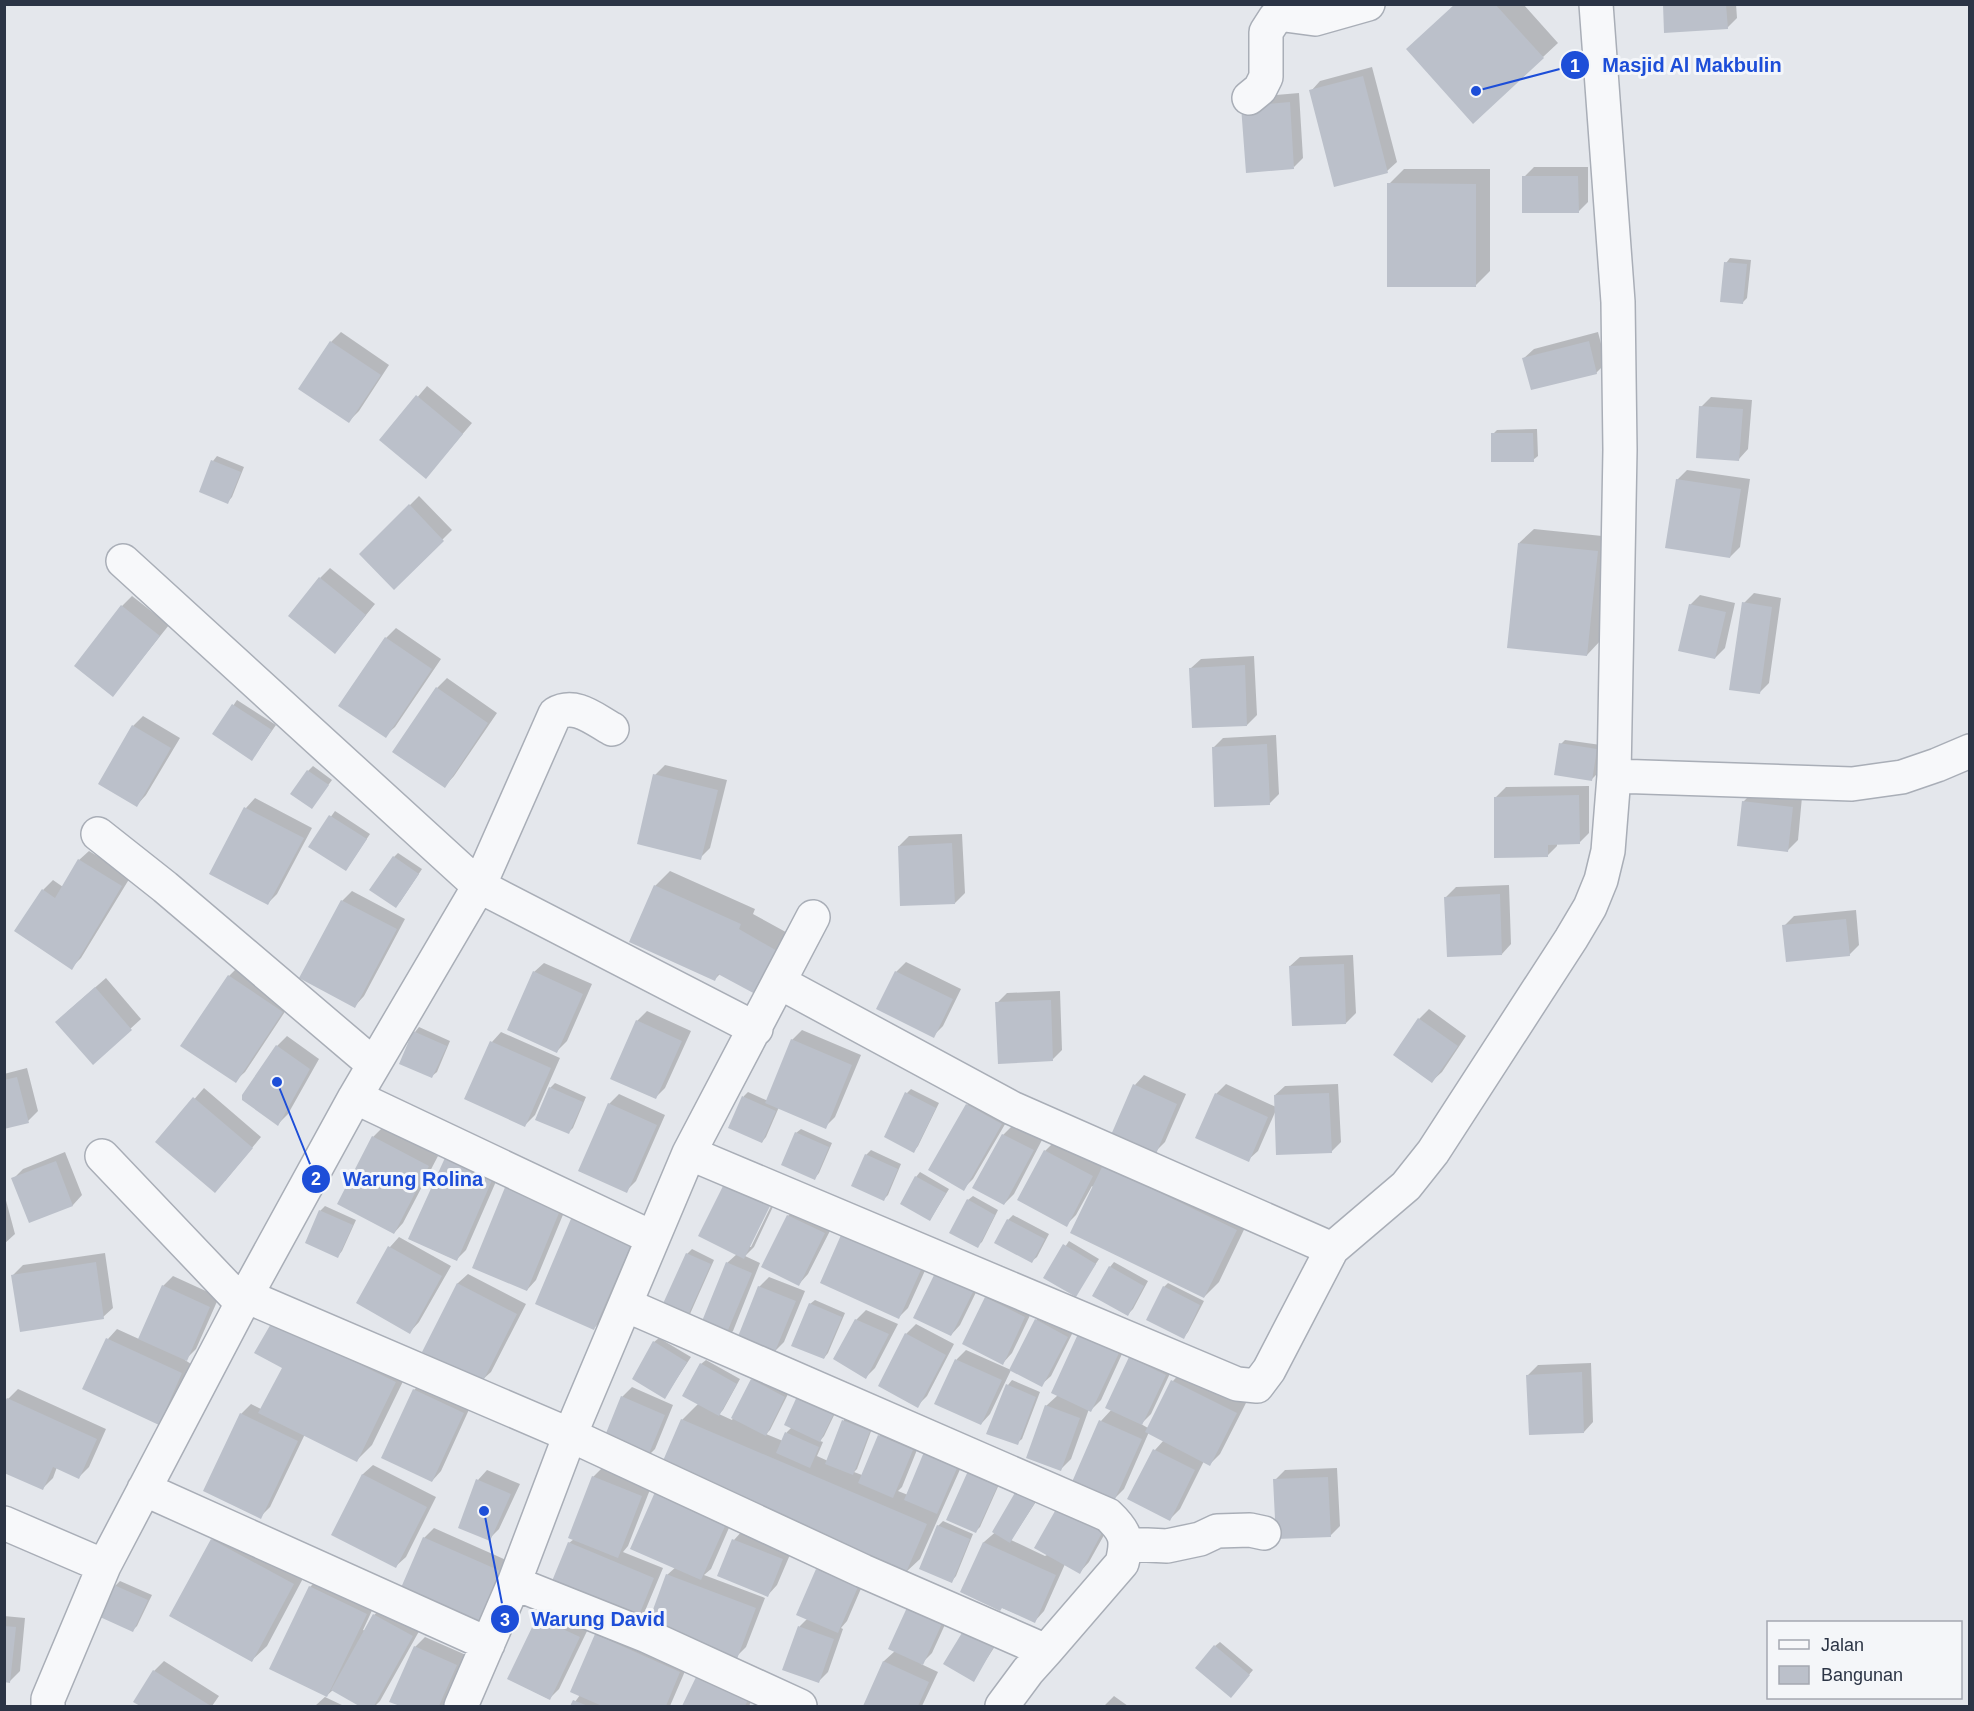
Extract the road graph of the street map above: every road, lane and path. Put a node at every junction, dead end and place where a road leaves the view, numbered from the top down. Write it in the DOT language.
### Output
graph roads {
  1 [pos="1368,4"];
  2 [pos="1596,4"];
  3 [pos="1291,10"];
  4 [pos="1249,98"];
  5 [pos="123,561"];
  6 [pos="612,729"];
  7 [pos="1970,751"];
  8 [pos="1614,776"];
  9 [pos="98,834"];
  10 [pos="479,886"];
  11 [pos="813,917"];
  12 [pos="779,982"];
  13 [pos="756,1029"];
  14 [pos="373,1064"];
  15 [pos="355,1097"];
  16 [pos="689,1153"];
  17 [pos="102,1156"];
  18 [pos="653,1238"];
  19 [pos="1332,1249"];
  20 [pos="244,1300"];
  21 [pos="626,1305"];
  22 [pos="570,1435"];
  23 [pos="144,1489"];
  24 [pos="4,1523"];
  25 [pos="1264,1533"];
  26 [pos="1127,1544"];
  27 [pos="104,1566"];
  28 [pos="514,1583"];
  29 [pos="488,1644"];
  30 [pos="1046,1652"];
  31 [pos="48,1707"];
  32 [pos="461,1707"];
  33 [pos="800,1707"];
  34 [pos="1002,1707"];
  1 -- 3 [label="street"];
  2 -- 8 [label="street"];
  3 -- 4 [label="street"];
  5 -- 10 [label="street"];
  6 -- 10 [label="street"];
  7 -- 8 [label="street"];
  8 -- 19 [label="street"];
  9 -- 14 [label="street"];
  10 -- 13 [label="street"];
  10 -- 14 [label="street"];
  11 -- 12 [label="street"];
  12 -- 13 [label="street"];
  12 -- 19 [label="street"];
  13 -- 16 [label="street"];
  14 -- 15 [label="street"];
  15 -- 18 [label="street"];
  15 -- 20 [label="street"];
  16 -- 18 [label="street"];
  16 -- 19 [label="street"];
  17 -- 20 [label="street"];
  18 -- 21 [label="street"];
  20 -- 22 [label="street"];
  20 -- 23 [label="street"];
  21 -- 22 [label="street"];
  21 -- 26 [label="street"];
  22 -- 28 [label="street"];
  22 -- 30 [label="street"];
  23 -- 27 [label="street"];
  23 -- 29 [label="street"];
  24 -- 27 [label="street"];
  25 -- 26 [label="street"];
  26 -- 30 [label="street"];
  27 -- 31 [label="street"];
  28 -- 29 [label="street"];
  28 -- 33 [label="street"];
  29 -- 32 [label="street"];
  30 -- 34 [label="street"];
}
